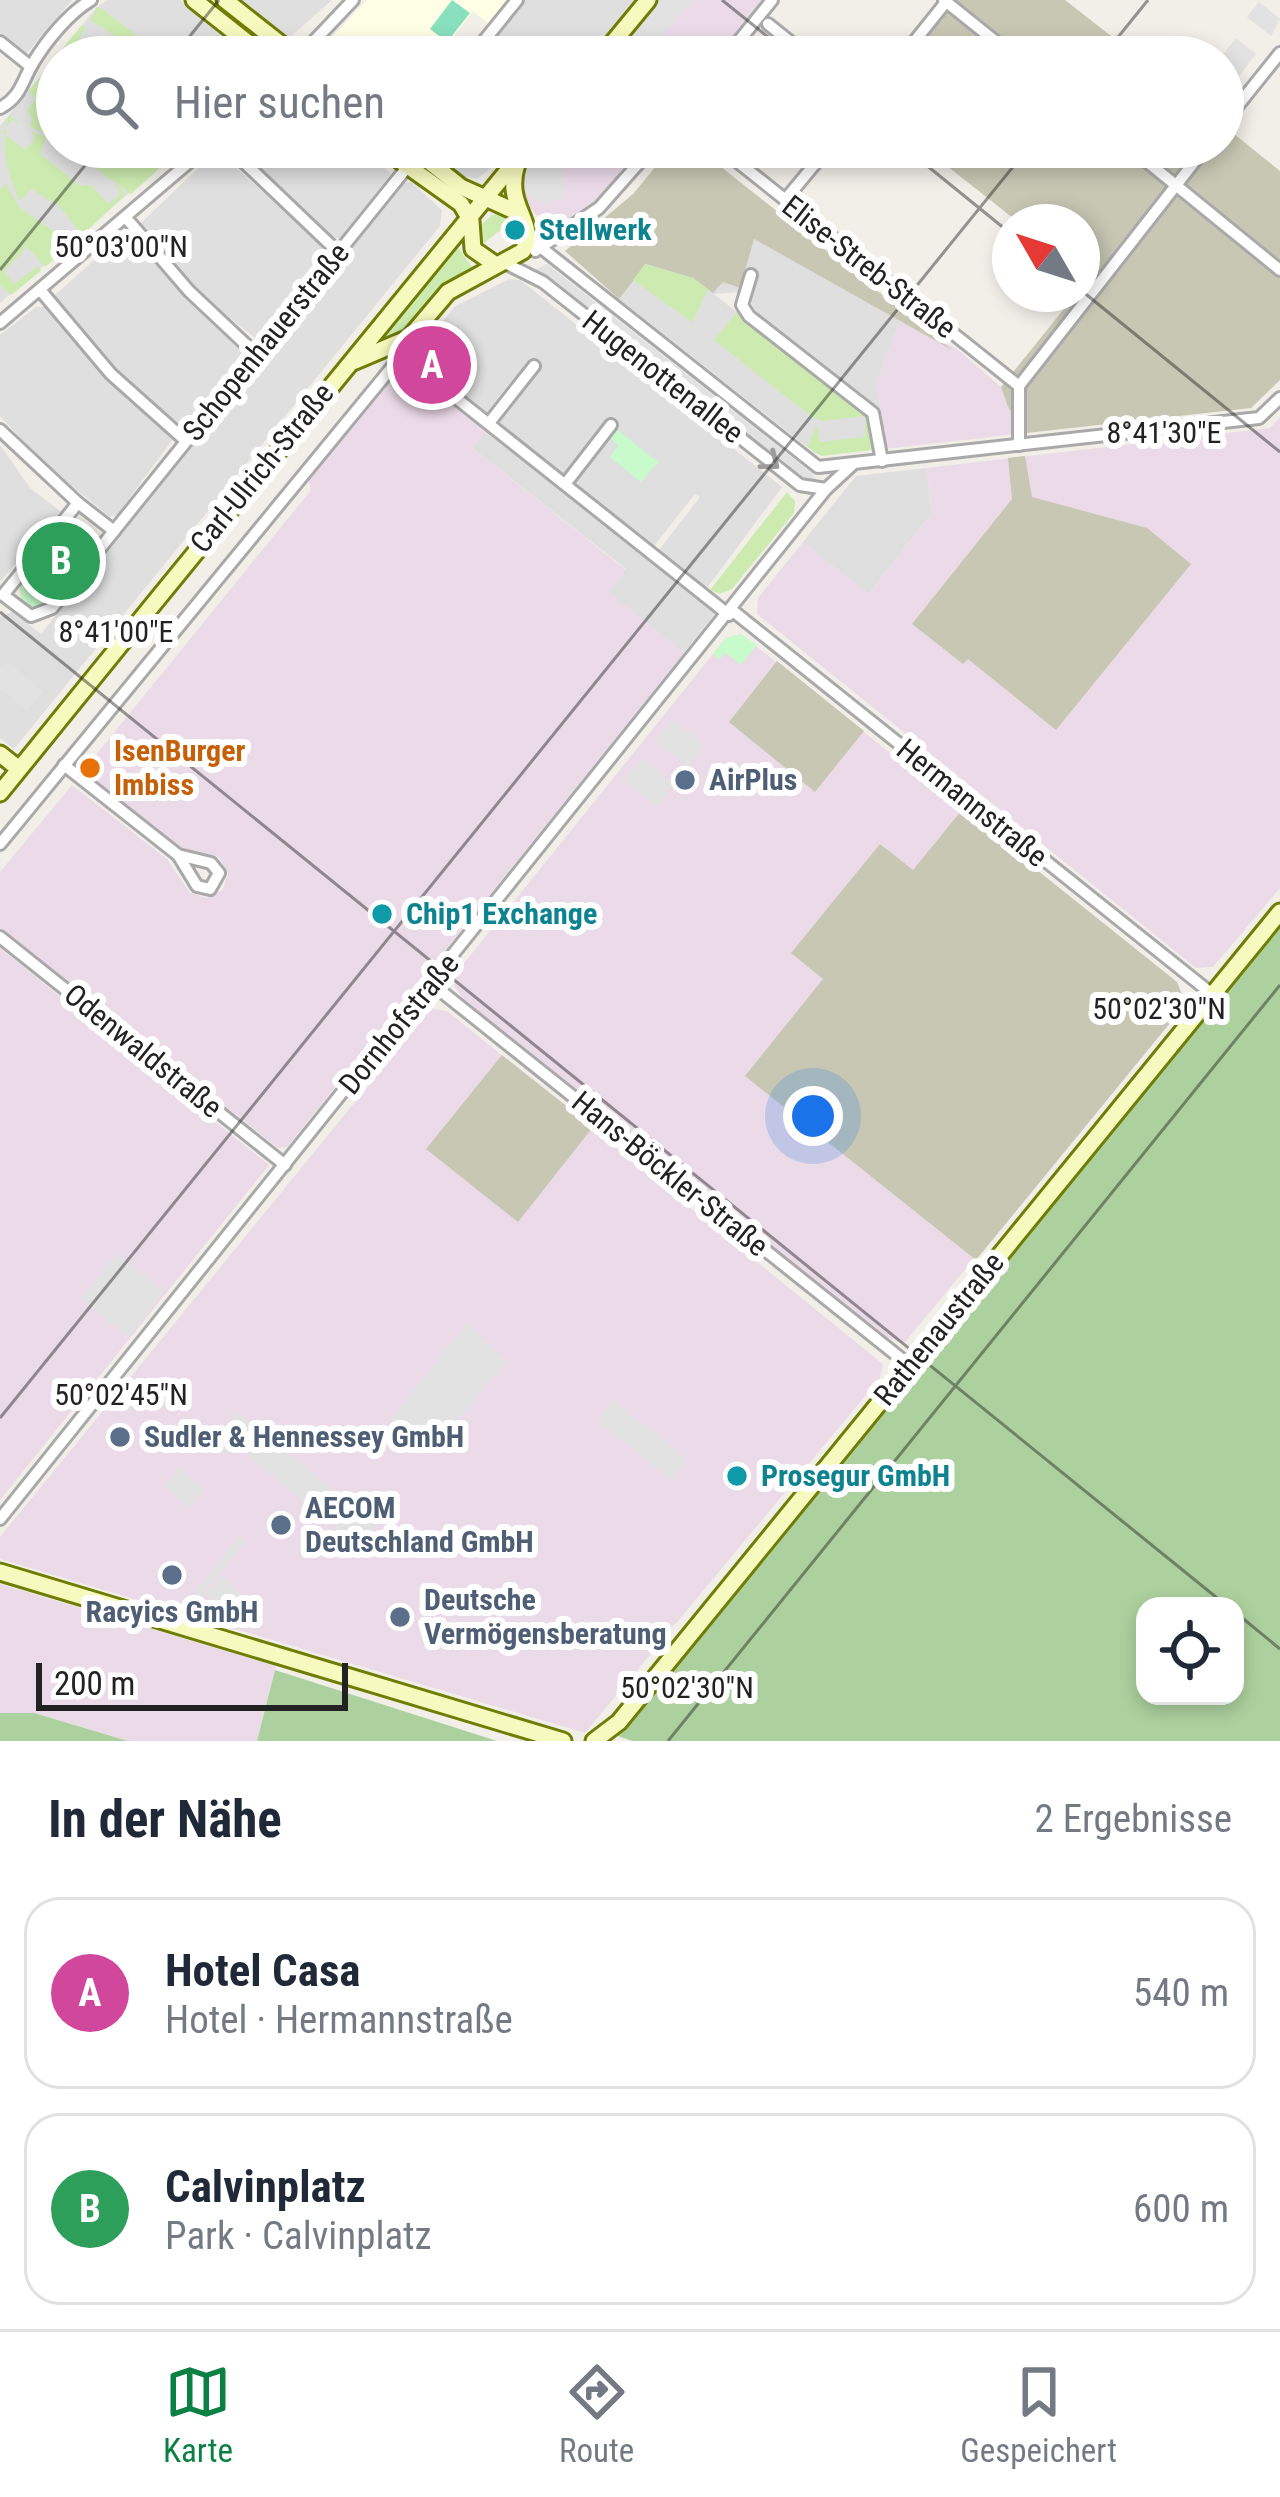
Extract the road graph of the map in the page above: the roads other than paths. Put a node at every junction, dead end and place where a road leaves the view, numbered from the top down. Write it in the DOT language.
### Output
graph roads {
  1 [pos="91,0"];
  2 [pos="194,0"];
  3 [pos="225,0"];
  4 [pos="353,0"];
  5 [pos="517,0"];
  6 [pos="648,0"];
  7 [pos="772,0"];
  8 [pos="945,1"];
  9 [pos="767,24"];
  10 [pos="54,36"];
  11 [pos="239,36"];
  12 [pos="271,36"];
  13 [pos="318,36"];
  14 [pos="488,36"];
  15 [pos="618,36"];
  16 [pos="742,36"];
  17 [pos="782,36"];
  18 [pos="918,36"];
  19 [pos="989,36"];
  20 [pos="0,42"];
  21 [pos="1280,53"];
  22 [pos="36,59"];
  23 [pos="30,66"];
  24 [pos="1244,98"];
  25 [pos="0,108"];
  26 [pos="184,168"];
  27 [pos="250,168"];
  28 [pos="406,168"];
  29 [pos="408,168"];
  30 [pos="440,168"];
  31 [pos="505,168"];
  32 [pos="512,168"];
  33 [pos="517,168"];
  34 [pos="634,168"];
  35 [pos="745,168"];
  36 [pos="812,168"];
  37 [pos="1156,168"];
  38 [pos="1191,168"];
  39 [pos="433,185"];
  40 [pos="1178,185"];
  41 [pos="471,191"];
  42 [pos="785,200"];
  43 [pos="483,210"];
  44 [pos="519,213"];
  45 [pos="127,219"];
  46 [pos="458,236"];
  47 [pos="338,252"];
  48 [pos="523,252"];
  49 [pos="1280,270"];
  50 [pos="751,275"];
  51 [pos="41,291"];
  52 [pos="0,323"];
  53 [pos="409,338"];
  54 [pos="257,355"];
  55 [pos="402,356"];
  56 [pos="533,366"];
  57 [pos="1019,386"];
  58 [pos="327,388"];
  59 [pos="1280,398"];
  60 [pos="489,423"];
  61 [pos="611,425"];
  62 [pos="0,430"];
  63 [pos="186,442"];
  64 [pos="1019,445"];
  65 [pos="881,461"];
  66 [pos="852,466"];
  67 [pos="822,468"];
  68 [pos="566,483"];
  69 [pos="826,489"];
  70 [pos="78,503"];
  71 [pos="114,531"];
  72 [pos="1,596"];
  73 [pos="731,613"];
  74 [pos="0,754"];
  75 [pos="64,765"];
  76 [pos="19,769"];
  77 [pos="0,793"];
  78 [pos="0,844"];
  79 [pos="178,855"];
  80 [pos="1280,912"];
  81 [pos="0,937"];
  82 [pos="432,984"];
  83 [pos="1213,994"];
  84 [pos="286,1165"];
  85 [pos="909,1365"];
  86 [pos="0,1519"];
  87 [pos="0,1572"];
  88 [pos="563,1741"];
  89 [pos="594,1741"];
  1 -- 10 [label="street"];
  2 -- 11 [label="street"];
  3 -- 12 [label="street"];
  4 -- 13 [label="street"];
  5 -- 14 [label="street"];
  6 -- 15 [label="street"];
  7 -- 16 [label="street"];
  8 -- 18 [label="street"];
  8 -- 19 [label="street"];
  9 -- 17 [label="street"];
  20 -- 23 [label="street"];
  21 -- 24 [label="street"];
  22 -- 23 [label="street"];
  23 -- 25 [label="street"];
  26 -- 45 [label="street"];
  27 -- 47 [label="street"];
  28 -- 47 [label="street, Schopenhauerstraße"];
  29 -- 39 [label="street, Hugenottenallee"];
  30 -- 41 [label="street, Hugenottenallee"];
  31 -- 41 [label="street"];
  32 -- 43 [label="street, Carl-Ulrich-Straße"];
  33 -- 44 [label="street"];
  34 -- 48 [label="street"];
  35 -- 42 [label="street, Elise-Streb-Straße"];
  36 -- 42 [label="street"];
  37 -- 40 [label="street"];
  38 -- 40 [label="street"];
  39 -- 43 [label="street, Hugenottenallee"];
  39 -- 46 [label="street, Hugenottenallee"];
  40 -- 49 [label="street"];
  40 -- 57 [label="street"];
  41 -- 43 [label="street, Hugenottenallee"];
  42 -- 57 [label="street, Elise-Streb-Straße"];
  43 -- 44 [label="street, Hugenottenallee"];
  43 -- 46 [label="street, Carl-Ulrich-Straße"];
  43 -- 48 [label="street, Hugenottenallee"];
  44 -- 48 [label="street, Hugenottenallee"];
  45 -- 51 [label="street"];
  45 -- 54 [label="street"];
  46 -- 58 [label="street, Carl-Ulrich-Straße"];
  47 -- 54 [label="street, Schopenhauerstraße"];
  48 -- 53 [label="street"];
  48 -- 67 [label="street, Hugenottenallee"];
  48 -- 69 [label="street, Hugenottenallee, one-way"];
  50 -- 65 [label="street"];
  51 -- 52 [label="street"];
  51 -- 63 [label="street"];
  53 -- 55 [label="street"];
  53 -- 58 [label="street"];
  54 -- 63 [label="street, Schopenhauerstraße"];
  55 -- 60 [label="street, Hermannstraße"];
  55 -- 75 [label="street"];
  56 -- 60 [label="street"];
  57 -- 64 [label="street"];
  58 -- 76 [label="street, Carl-Ulrich-Straße"];
  59 -- 64 [label="street"];
  60 -- 68 [label="street, Hermannstraße"];
  61 -- 68 [label="street"];
  62 -- 70 [label="street"];
  63 -- 71 [label="street, Schopenhauerstraße"];
  64 -- 65 [label="street"];
  65 -- 66 [label="street"];
  66 -- 67 [label="street"];
  66 -- 69 [label="street"];
  67 -- 69 [label="street"];
  68 -- 73 [label="street, Hermannstraße"];
  69 -- 73 [label="street, Dornhofstraße"];
  70 -- 71 [label="street"];
  70 -- 72 [label="street"];
  71 -- 72 [label="street, Schopenhauerstraße"];
  73 -- 82 [label="street, Dornhofstraße"];
  73 -- 83 [label="street, Hermannstraße"];
  74 -- 76 [label="street"];
  75 -- 78 [label="street"];
  75 -- 79 [label="street"];
  76 -- 77 [label="street, Carl-Ulrich-Straße"];
  80 -- 83 [label="street, Rathenaustraße"];
  81 -- 84 [label="street, Odenwaldstraße"];
  82 -- 84 [label="street, Dornhofstraße"];
  82 -- 85 [label="street, Hans-Böckler-Straße"];
  83 -- 85 [label="street, Rathenaustraße"];
  84 -- 86 [label="street, Dornhofstraße"];
  85 -- 89 [label="street, Rathenaustraße"];
  87 -- 88 [label="street"];
}
